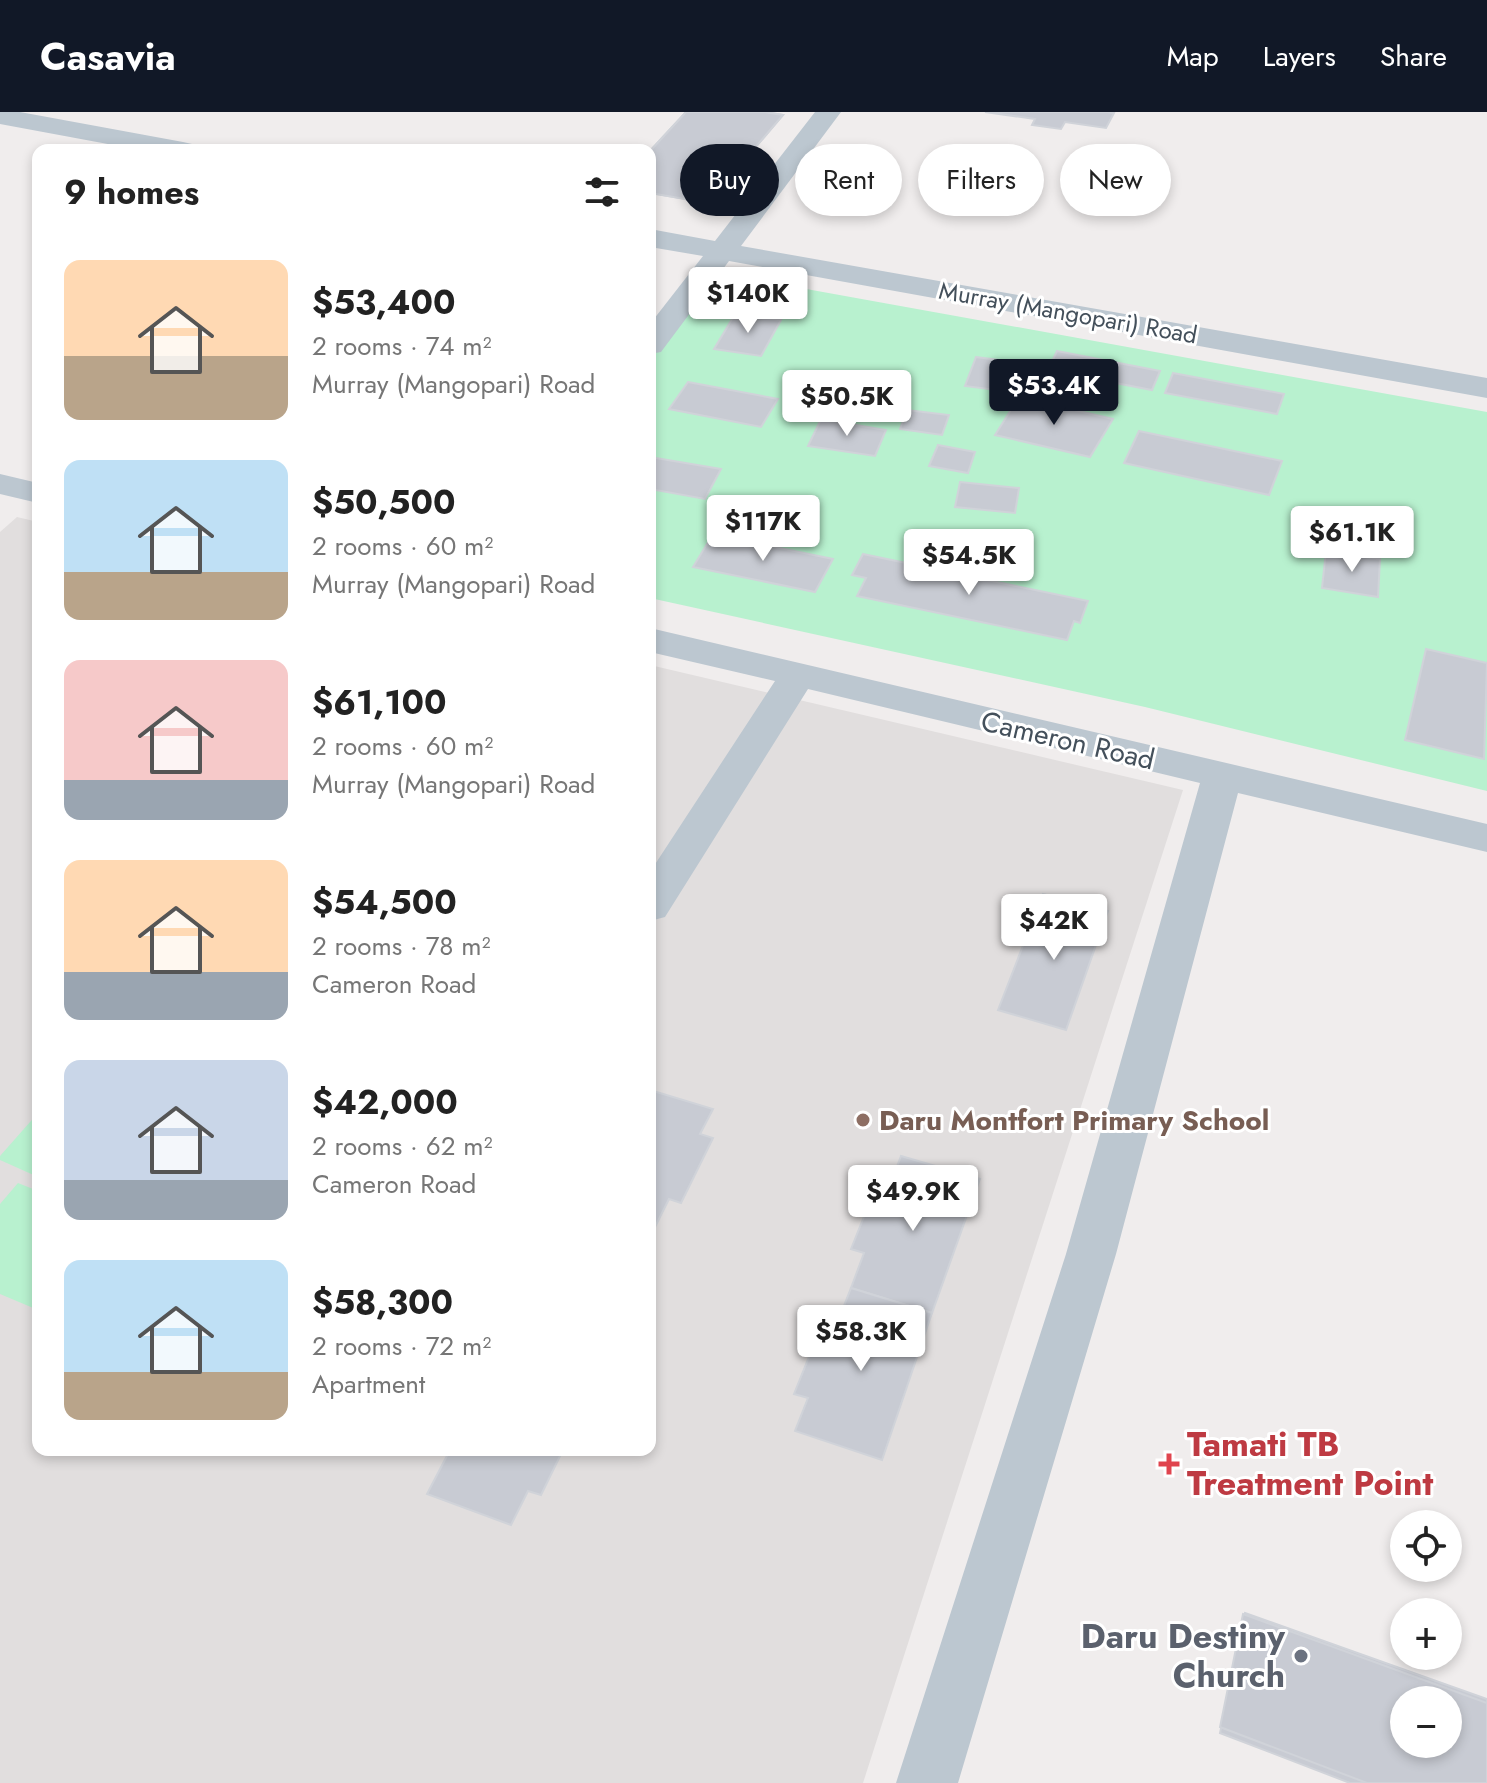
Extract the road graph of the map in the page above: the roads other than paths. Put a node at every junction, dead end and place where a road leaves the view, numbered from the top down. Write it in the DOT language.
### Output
graph roads {
  1 [pos="828,112"];
  2 [pos="0,116"];
  3 [pos="151,144"];
  4 [pos="656,239"];
  5 [pos="722,251"];
  6 [pos="656,337"];
  7 [pos="1487,388"];
  8 [pos="656,641"];
  9 [pos="798,675"];
  10 [pos="1222,776"];
  11 [pos="1487,838"];
  12 [pos="656,897"];
  13 [pos="927,1783"];
  1 -- 5 [label="street"];
  2 -- 3 [label="street"];
  4 -- 5 [label="street, Murray (Mangopari) Road"];
  5 -- 6 [label="street"];
  5 -- 7 [label="street, Murray (Mangopari) Road"];
  8 -- 9 [label="street, Cameron Road"];
  9 -- 10 [label="street, Cameron Road"];
  9 -- 12 [label="street"];
  10 -- 11 [label="street, Cameron Road"];
  10 -- 13 [label="street"];
}
